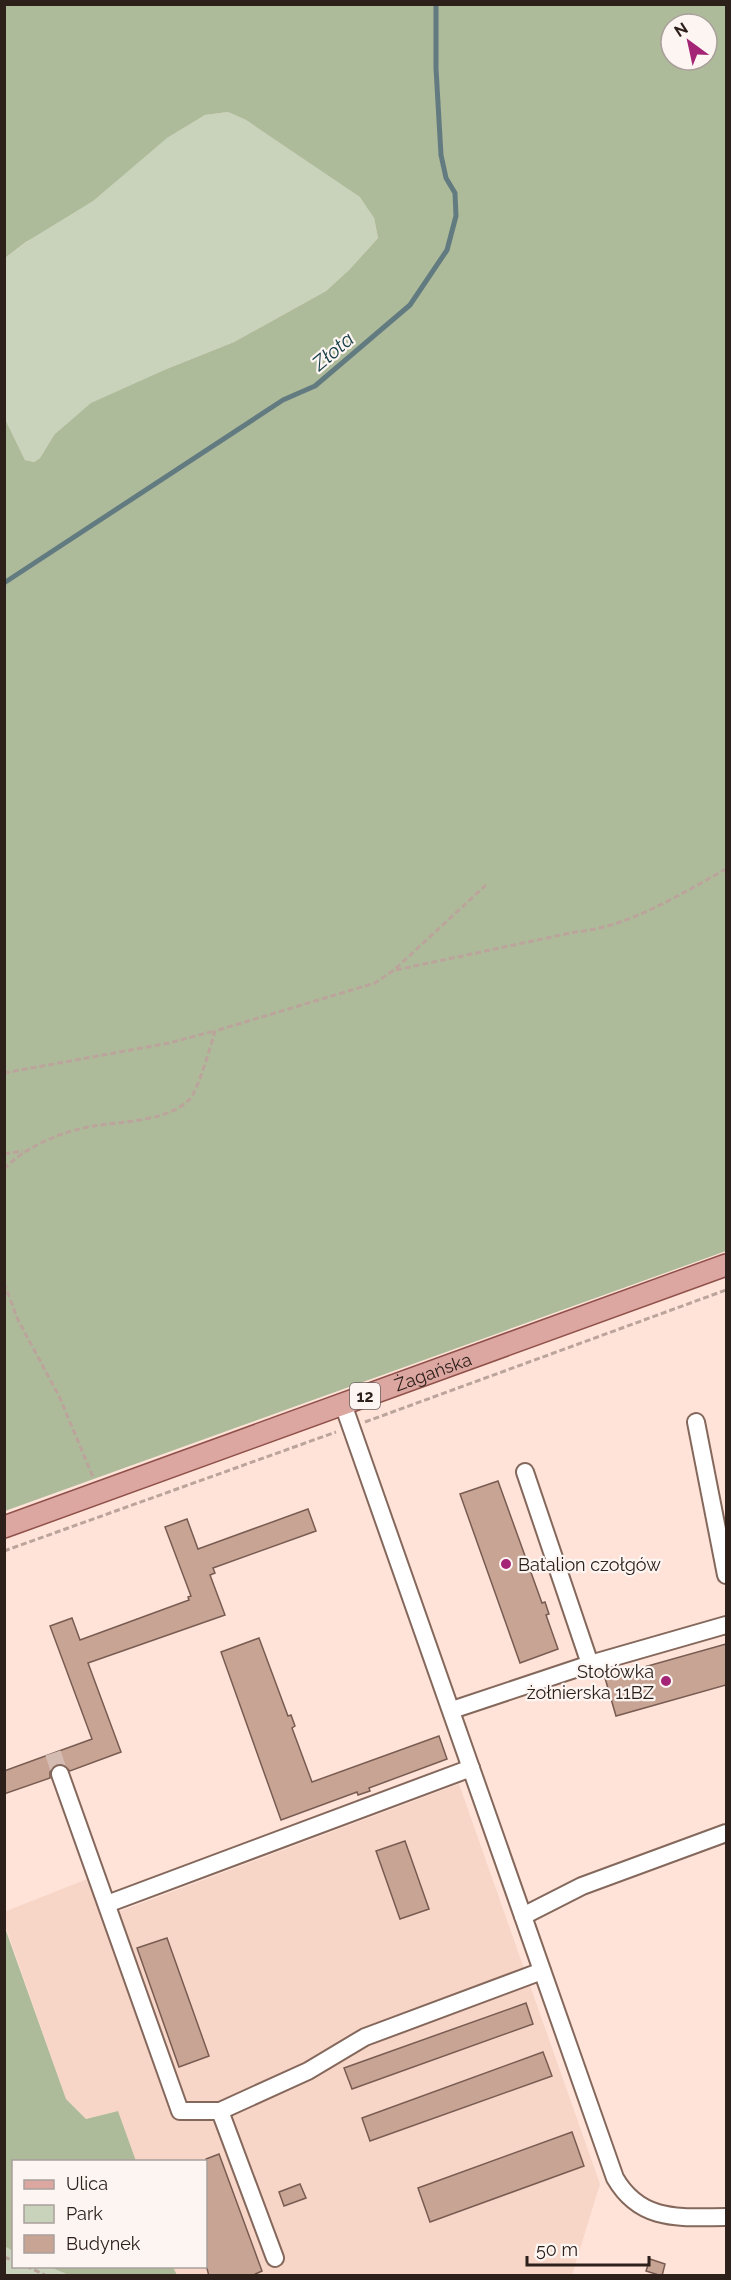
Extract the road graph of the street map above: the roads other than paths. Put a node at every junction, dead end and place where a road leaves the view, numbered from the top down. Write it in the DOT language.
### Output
graph roads {
  1 [pos="726,1265"];
  2 [pos="342,1404"];
  3 [pos="696,1422"];
  4 [pos="525,1473"];
  5 [pos="4,1527"];
  6 [pos="726,1575"];
  7 [pos="726,1625"];
  8 [pos="590,1664"];
  9 [pos="452,1710"];
  10 [pos="471,1768"];
  11 [pos="60,1774"];
  12 [pos="726,1833"];
  13 [pos="107,1904"];
  14 [pos="523,1916"];
  15 [pos="542,1971"];
  16 [pos="220,2111"];
  17 [pos="726,2217"];
  18 [pos="275,2258"];
  1 -- 2 [label="main road, Żagańska / 12"];
  2 -- 5 [label="main road, Żagańska / 12"];
  2 -- 9 [label="lane"];
  3 -- 6 [label="lane"];
  4 -- 8 [label="lane"];
  7 -- 8 [label="lane"];
  8 -- 9 [label="lane"];
  9 -- 10 [label="lane"];
  10 -- 13 [label="lane"];
  10 -- 14 [label="lane"];
  11 -- 13 [label="lane"];
  12 -- 14 [label="lane"];
  13 -- 16 [label="lane"];
  14 -- 15 [label="lane"];
  15 -- 16 [label="lane"];
  15 -- 17 [label="lane"];
  16 -- 18 [label="lane"];
}
